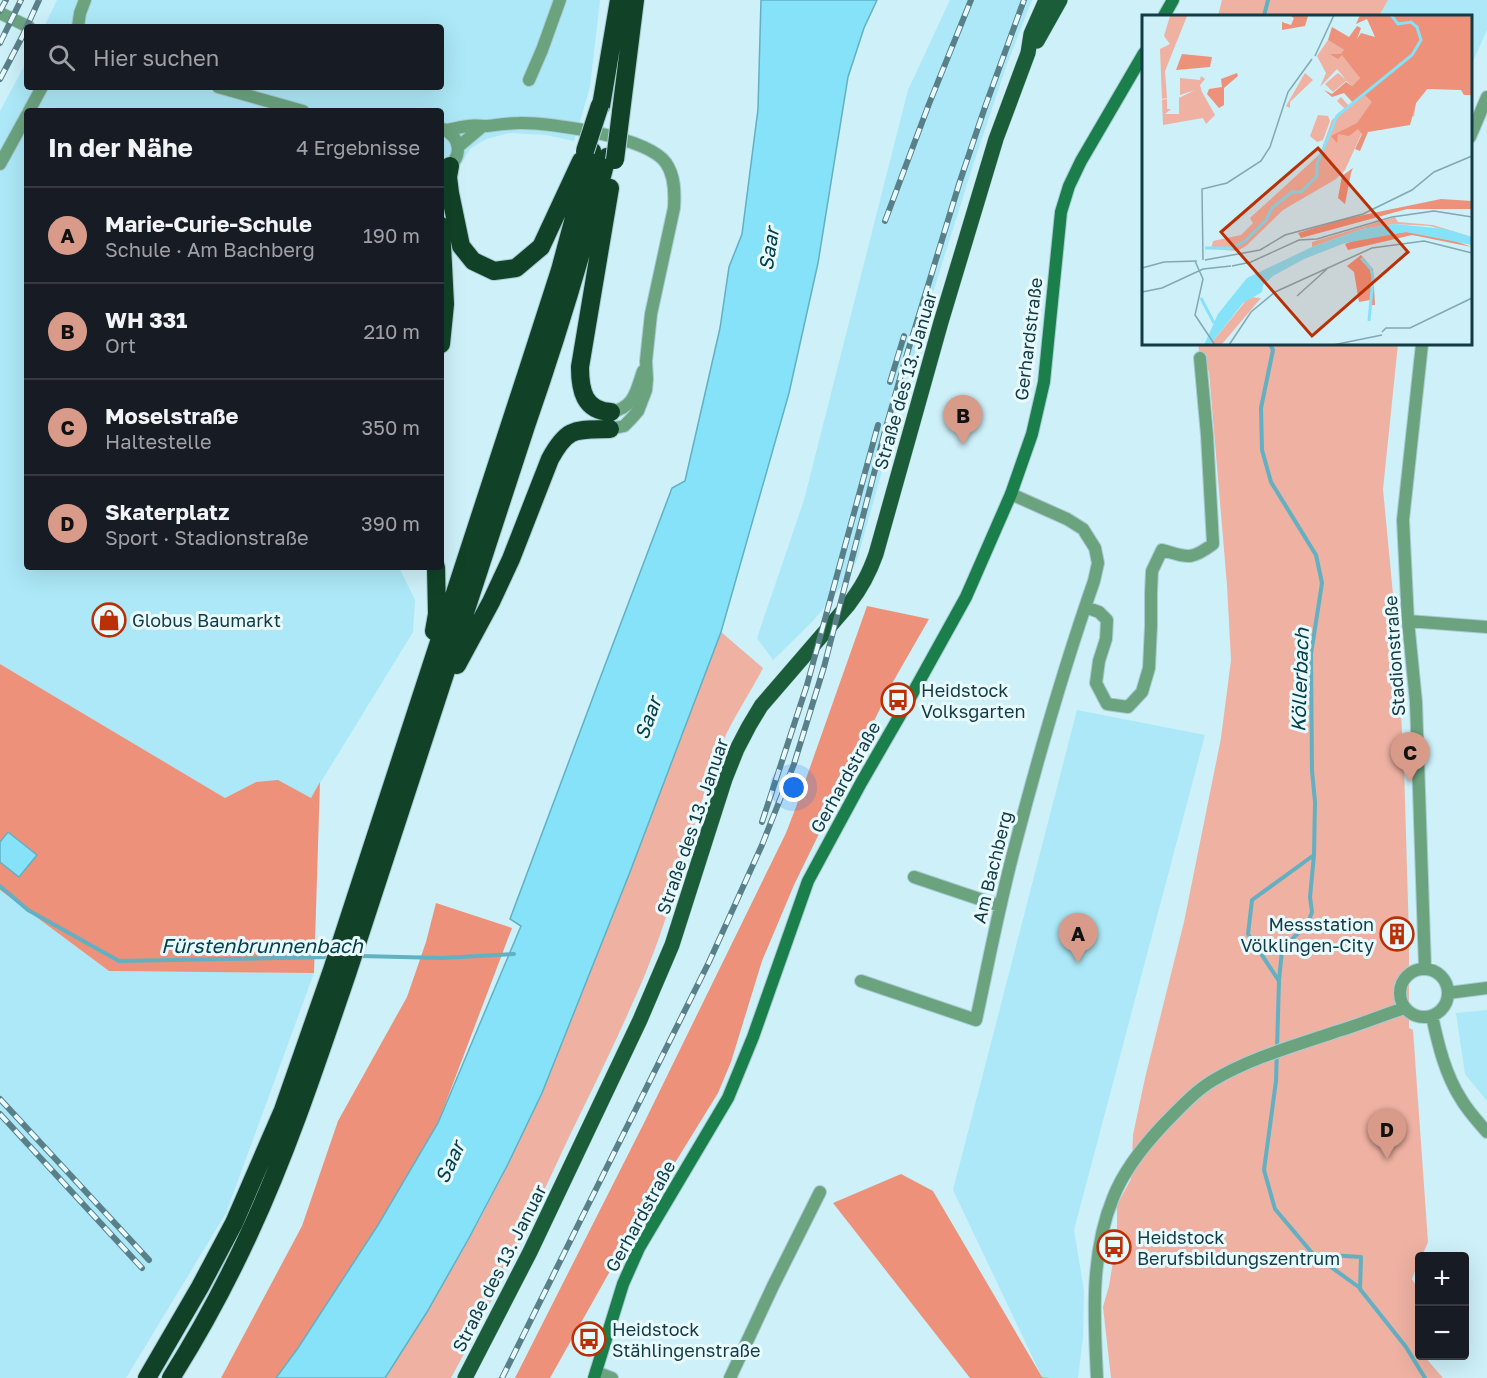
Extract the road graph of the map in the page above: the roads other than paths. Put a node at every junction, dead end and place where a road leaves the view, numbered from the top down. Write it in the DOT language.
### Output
graph roads {
  1 [pos="86,0"];
  2 [pos="560,0"];
  3 [pos="620,0"];
  4 [pos="635,0"];
  5 [pos="1046,0"];
  6 [pos="1060,0"];
  7 [pos="1173,0"];
  8 [pos="0,13"];
  9 [pos="1165,15"];
  10 [pos="78,24"];
  11 [pos="24,25"];
  12 [pos="1028,53"];
  13 [pos="1142,55"];
  14 [pos="529,80"];
  15 [pos="40,90"];
  16 [pos="229,90"];
  17 [pos="1487,97"];
  18 [pos="31,108"];
  19 [pos="292,108"];
  20 [pos="610,108"];
  21 [pos="24,120"];
  22 [pos="483,126"];
  23 [pos="444,130"];
  24 [pos="444,131"];
  25 [pos="1472,133"];
  26 [pos="458,147"];
  27 [pos="600,155"];
  28 [pos="0,164"];
  29 [pos="445,168"];
  30 [pos="444,284"];
  31 [pos="444,314"];
  32 [pos="1422,345"];
  33 [pos="1200,358"];
  34 [pos="646,361"];
  35 [pos="610,421"];
  36 [pos="1011,494"];
  37 [pos="436,570"];
  38 [pos="1085,607"];
  39 [pos="1408,621"];
  40 [pos="1487,627"];
  41 [pos="428,702"];
  42 [pos="914,877"];
  43 [pos="1000,906"];
  44 [pos="1425,968"];
  45 [pos="340,972"];
  46 [pos="861,981"];
  47 [pos="1487,988"];
  48 [pos="1448,993"];
  49 [pos="1404,1008"];
  50 [pos="1432,1016"];
  51 [pos="1487,1132"];
  52 [pos="820,1192"];
  53 [pos="595,1375"];
  54 [pos="147,1378"];
  55 [pos="171,1378"];
  56 [pos="465,1378"];
  57 [pos="612,1378"];
  58 [pos="730,1378"];
  59 [pos="1097,1378"];
  1 -- 10 [label="street"];
  2 -- 14 [label="street"];
  3 -- 20 [label="highway"];
  4 -- 20 [label="highway"];
  5 -- 12 [label="main road, Straße des 13. Januar"];
  6 -- 12 [label="main road, Straße des 13. Januar"];
  7 -- 9 [label="street"];
  8 -- 11 [label="street"];
  12 -- 56 [label="main road, Straße des 13. Januar"];
  13 -- 36 [label="street, Gerhardstraße"];
  15 -- 18 [label="street"];
  16 -- 19 [label="street"];
  17 -- 25 [label="street"];
  20 -- 27 [label="highway, bridge"];
  21 -- 28 [label="street"];
  22 -- 23 [label="street"];
  22 -- 26 [label="street"];
  22 -- 34 [label="street"];
  24 -- 26 [label="street"];
  26 -- 29 [label="street"];
  27 -- 29 [label="highway"];
  27 -- 35 [label="highway"];
  27 -- 41 [label="highway"];
  30 -- 31 [label="highway"];
  32 -- 39 [label="street, Stadionstraße"];
  33 -- 38 [label="street"];
  34 -- 35 [label="street"];
  34 -- 35 [label="street"];
  35 -- 41 [label="highway"];
  36 -- 38 [label="street, Am Bachberg"];
  36 -- 53 [label="street, Gerhardstraße"];
  37 -- 41 [label="highway"];
  38 -- 43 [label="street, Am Bachberg"];
  39 -- 40 [label="street"];
  39 -- 44 [label="street, Stadionstraße"];
  41 -- 45 [label="highway"];
  42 -- 43 [label="street"];
  43 -- 46 [label="street, Am Bachberg"];
  44 -- 48 [label="street"];
  44 -- 49 [label="street"];
  45 -- 54 [label="highway"];
  45 -- 55 [label="highway"];
  47 -- 48 [label="street"];
  48 -- 50 [label="street"];
  49 -- 50 [label="street"];
  49 -- 59 [label="street"];
  50 -- 51 [label="street"];
  52 -- 58 [label="street"];
  53 -- 57 [label="street"];
}
